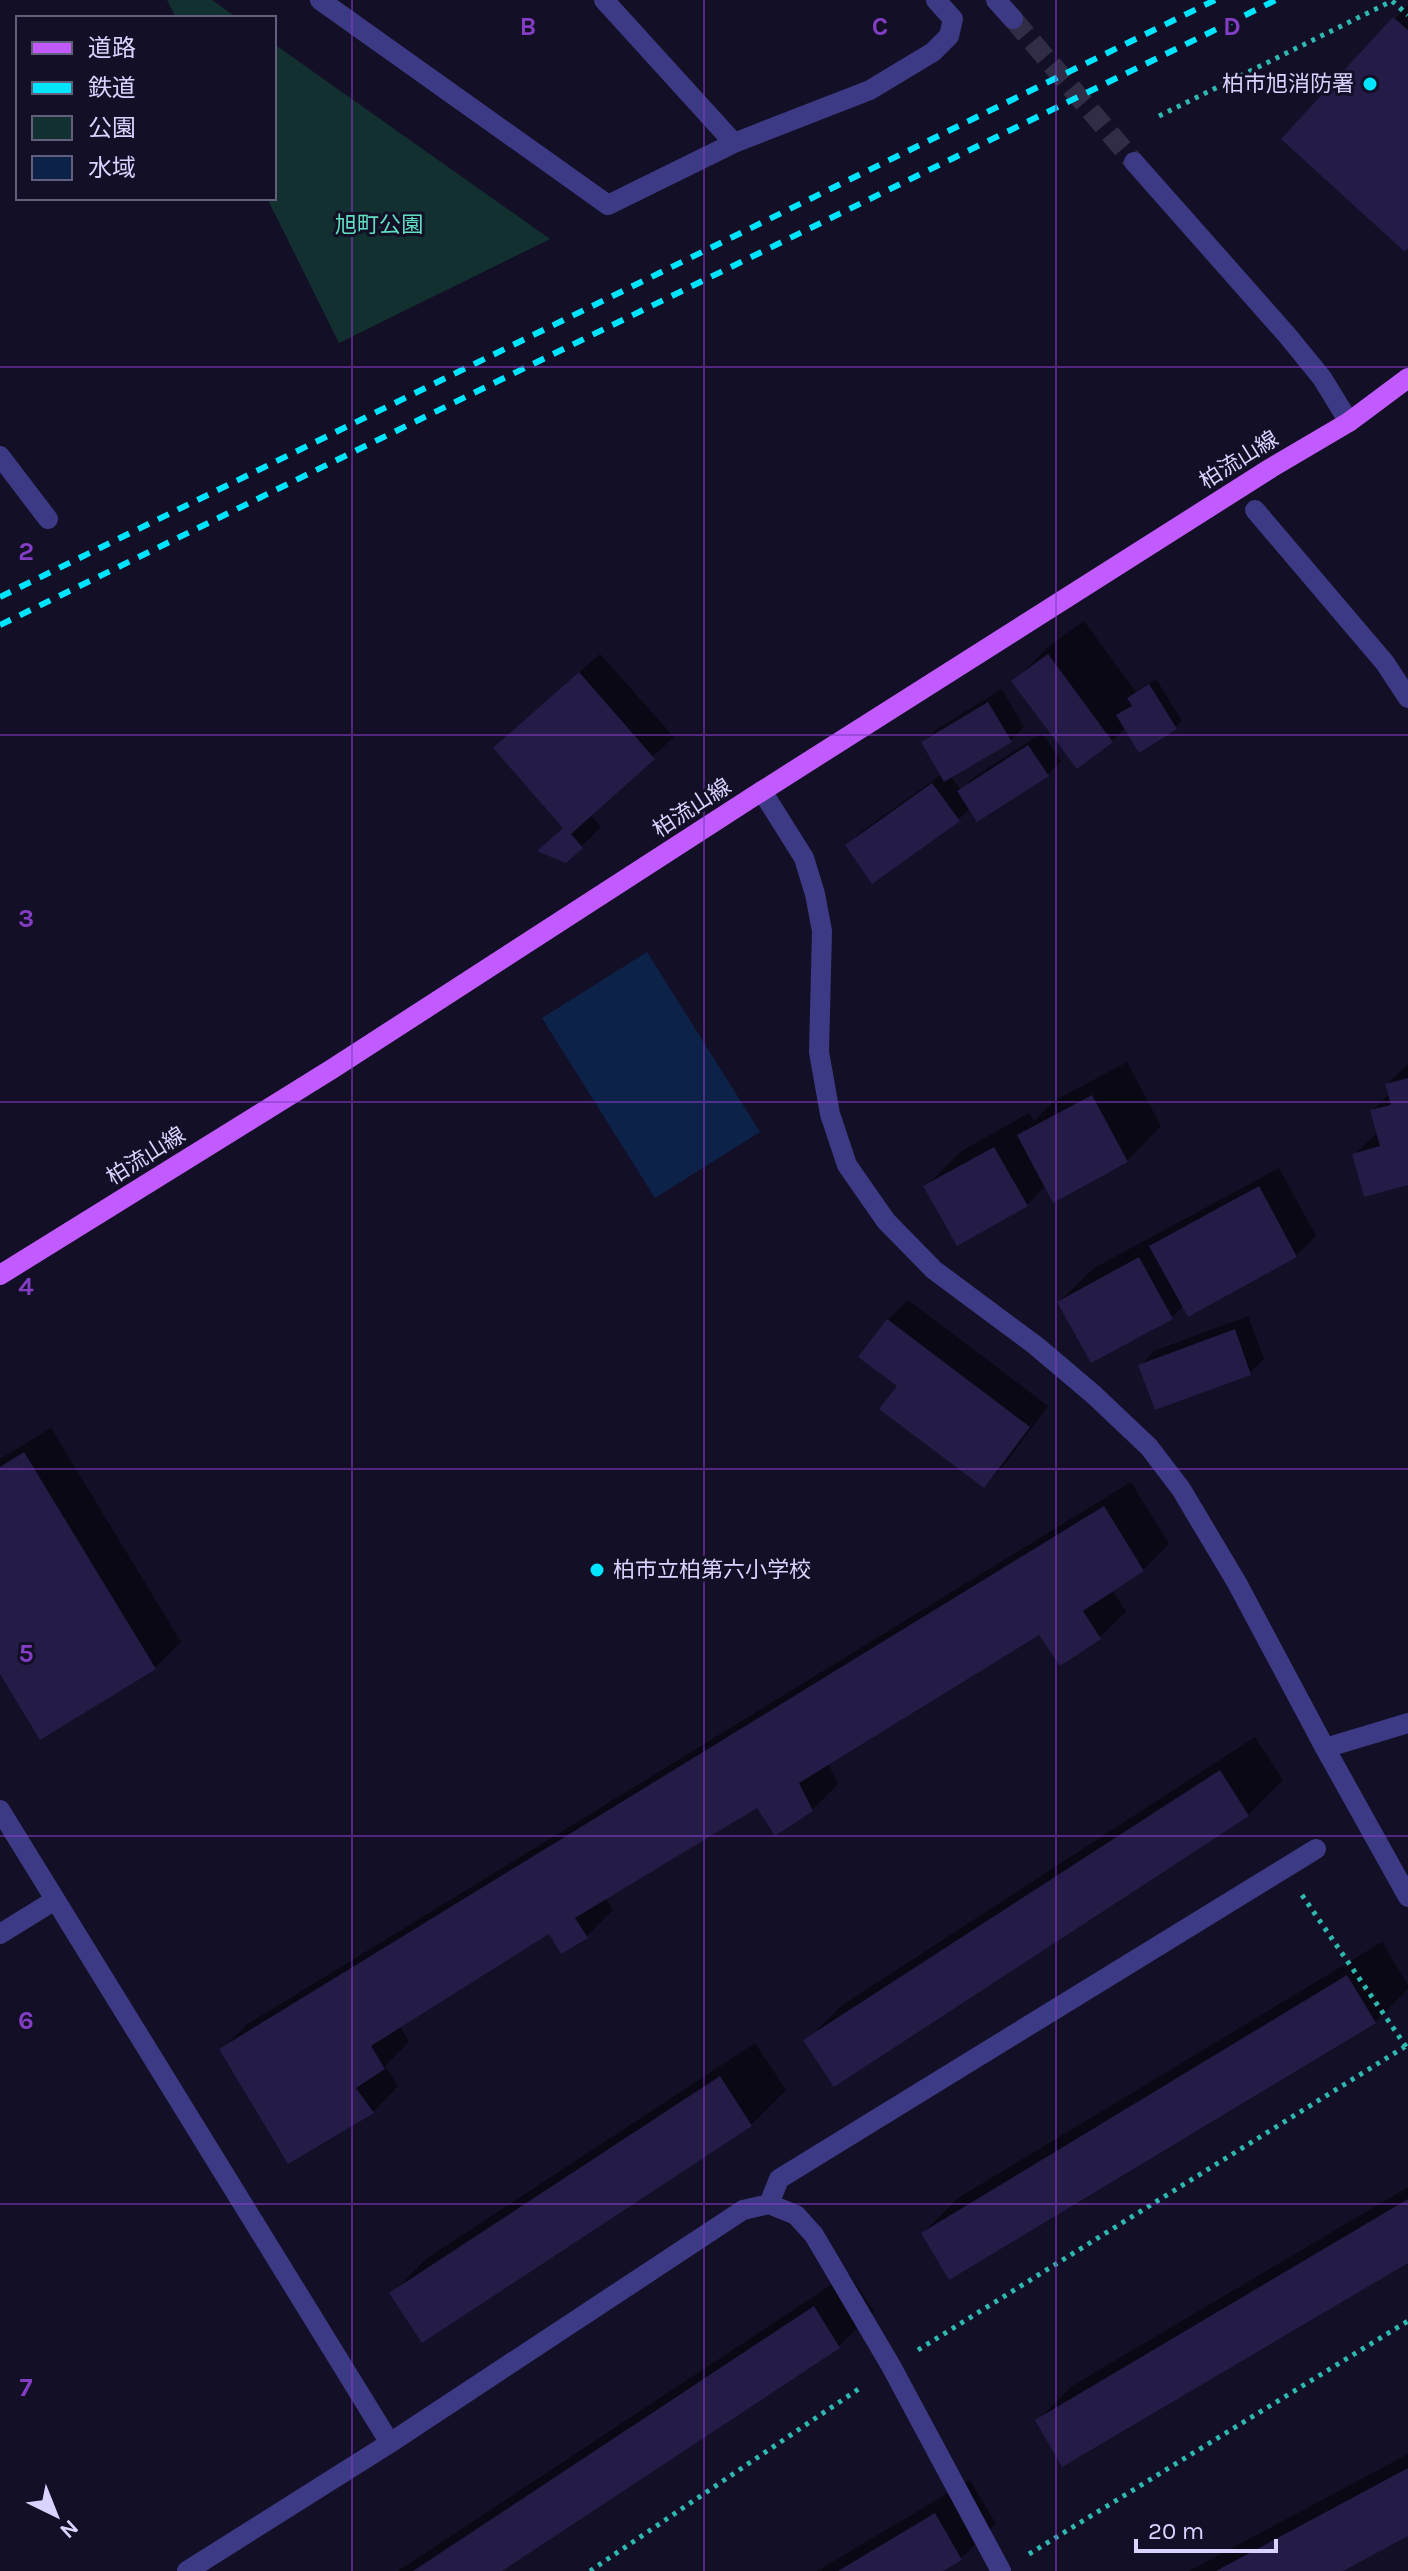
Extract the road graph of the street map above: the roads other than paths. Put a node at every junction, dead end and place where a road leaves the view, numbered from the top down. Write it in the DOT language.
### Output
graph roads {
  1 [pos="320,0"];
  2 [pos="604,0"];
  3 [pos="936,0"];
  4 [pos="996,0"];
  5 [pos="1013,19"];
  6 [pos="734,143"];
  7 [pos="1134,162"];
  8 [pos="1408,378"];
  9 [pos="1349,422"];
  10 [pos="0,456"];
  11 [pos="1255,510"];
  12 [pos="48,519"];
  13 [pos="1408,698"];
  14 [pos="762,791"];
  15 [pos="0,1275"];
  16 [pos="1408,1723"];
  17 [pos="1325,1748"];
  18 [pos="0,1810"];
  19 [pos="1316,1849"];
  20 [pos="1408,1897"];
  21 [pos="55,1900"];
  22 [pos="0,1934"];
  23 [pos="769,2204"];
  24 [pos="390,2443"];
  25 [pos="187,2571"];
  26 [pos="1001,2571"];
  1 -- 6 [label="street"];
  2 -- 6 [label="street"];
  3 -- 6 [label="street"];
  4 -- 5 [label="street"];
  7 -- 9 [label="street"];
  8 -- 9 [label="main road, 柏流山線"];
  9 -- 14 [label="main road, 柏流山線"];
  10 -- 12 [label="street"];
  11 -- 13 [label="street"];
  14 -- 15 [label="main road, 柏流山線"];
  14 -- 17 [label="street"];
  16 -- 17 [label="street"];
  17 -- 20 [label="street"];
  18 -- 21 [label="street"];
  19 -- 23 [label="street"];
  21 -- 22 [label="street"];
  21 -- 24 [label="street"];
  23 -- 24 [label="street"];
  23 -- 26 [label="street"];
  24 -- 25 [label="street"];
}
